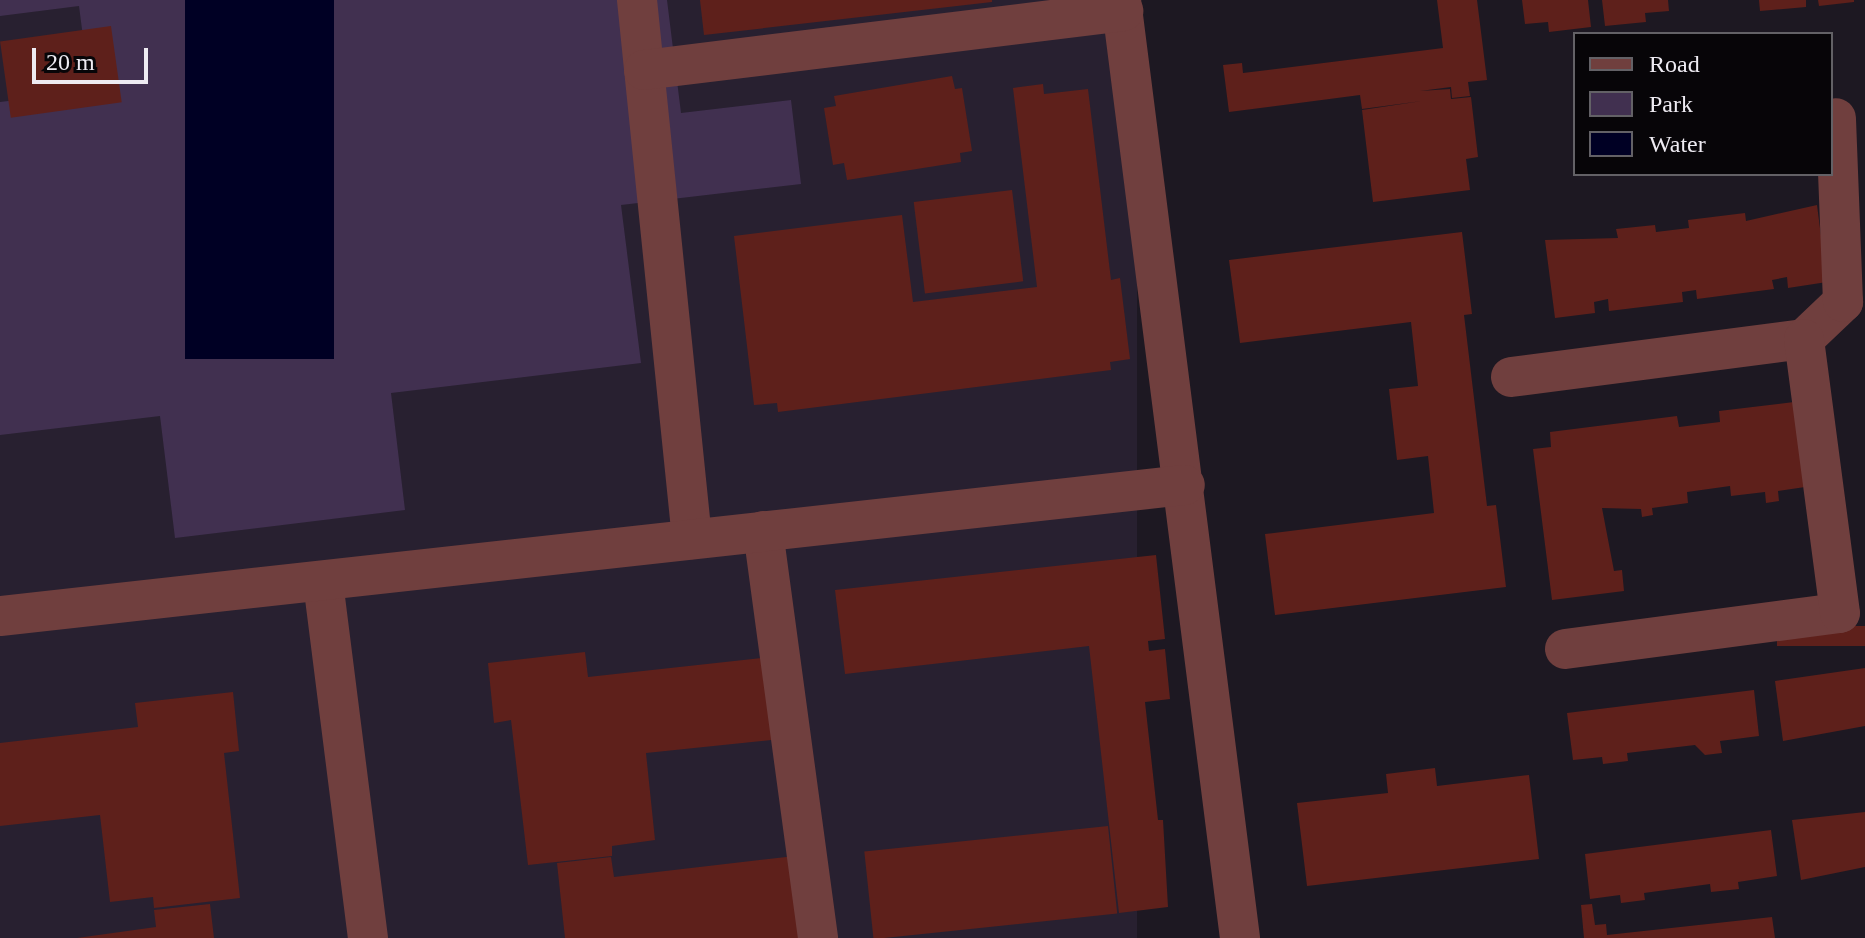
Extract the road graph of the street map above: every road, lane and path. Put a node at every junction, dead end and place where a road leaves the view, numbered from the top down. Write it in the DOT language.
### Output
graph roads {
  1 [pos="637,0"];
  2 [pos="1122,6"];
  3 [pos="644,70"];
  4 [pos="1844,117"];
  5 [pos="1804,339"];
  6 [pos="1511,377"];
  7 [pos="1185,485"];
  8 [pos="763,531"];
  9 [pos="692,539"];
  10 [pos="323,582"];
  11 [pos="0,616"];
  12 [pos="1565,649"];
  13 [pos="368,938"];
  14 [pos="818,938"];
  15 [pos="1240,938"];
  1 -- 3 [label="street"];
  2 -- 3 [label="street"];
  2 -- 7 [label="street"];
  3 -- 9 [label="street"];
  4 -- 5 [label="street"];
  5 -- 6 [label="street"];
  5 -- 12 [label="street"];
  7 -- 8 [label="street"];
  7 -- 15 [label="street"];
  8 -- 9 [label="street"];
  8 -- 14 [label="street"];
  9 -- 10 [label="street"];
  10 -- 11 [label="street"];
  10 -- 13 [label="street"];
}
